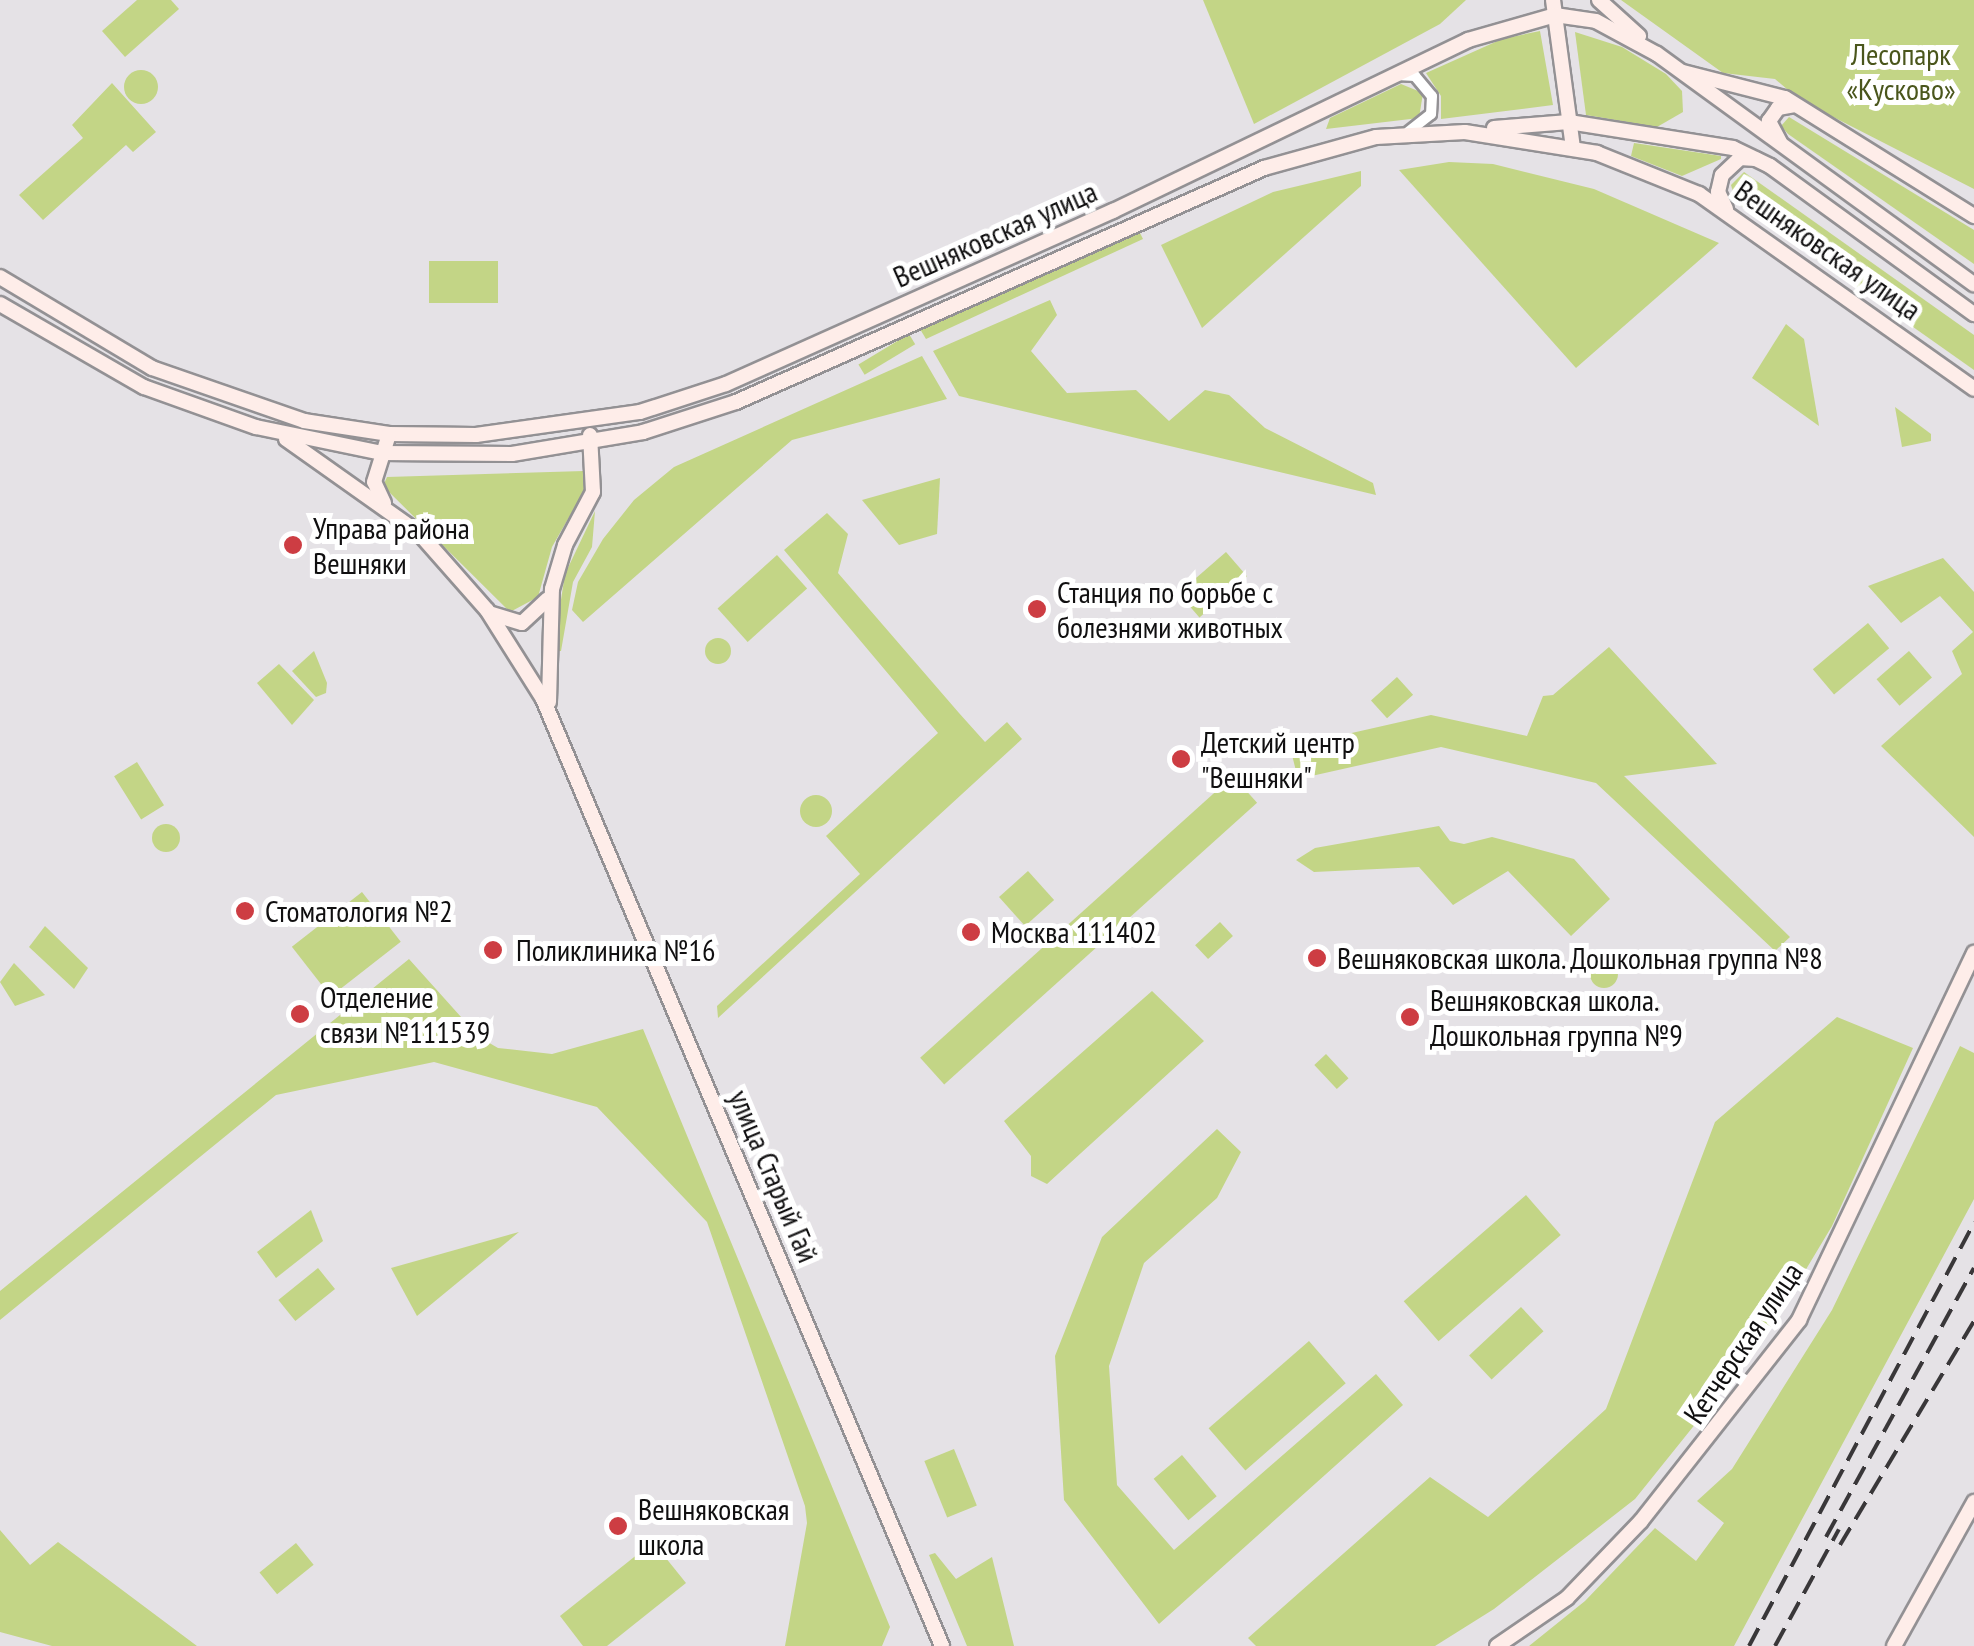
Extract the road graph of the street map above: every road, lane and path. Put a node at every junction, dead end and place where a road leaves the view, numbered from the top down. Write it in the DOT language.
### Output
graph roads {
  1 [pos="1599,0"];
  2 [pos="1554,8"];
  3 [pos="1657,54"];
  4 [pos="1678,70"];
  5 [pos="1386,77"];
  6 [pos="1800,106"];
  7 [pos="1569,122"];
  8 [pos="1465,132"];
  9 [pos="1402,134"];
  10 [pos="1573,148"];
  11 [pos="1761,161"];
  12 [pos="1810,169"];
  13 [pos="1720,206"];
  14 [pos="1974,216"];
  15 [pos="0,278"];
  16 [pos="1974,284"];
  17 [pos="0,304"];
  18 [pos="1974,314"];
  19 [pos="812,345"];
  20 [pos="820,364"];
  21 [pos="1974,388"];
  22 [pos="587,421"];
  23 [pos="277,433"];
  24 [pos="388,434"];
  25 [pos="591,442"];
  26 [pos="381,453"];
  27 [pos="387,507"];
  28 [pos="552,589"];
  29 [pos="487,610"];
  30 [pos="556,727"];
  31 [pos="1974,953"];
  32 [pos="1974,1502"];
  33 [pos="942,1646"];
  34 [pos="1497,1646"];
  35 [pos="1894,1646"];
  1 -- 3 [label="main road"];
  2 -- 3 [label="main road, Вешняковская улица"];
  2 -- 5 [label="main road, Вешняковская улица"];
  2 -- 7 [label="main road"];
  3 -- 4 [label="main road, Вешняковская улица"];
  4 -- 6 [label="main road, Вешняковская улица"];
  4 -- 12 [label="main road"];
  5 -- 9 [label="street"];
  5 -- 19 [label="main road, Вешняковская улица"];
  6 -- 12 [label="main road"];
  6 -- 14 [label="main road, Вешняковская улица"];
  7 -- 8 [label="main road"];
  7 -- 10 [label="main road"];
  7 -- 11 [label="main road"];
  8 -- 9 [label="main road, Вешняковская улица"];
  8 -- 10 [label="main road, Вешняковская улица"];
  9 -- 20 [label="main road, Вешняковская улица"];
  10 -- 13 [label="main road, Вешняковская улица"];
  11 -- 13 [label="main road"];
  11 -- 18 [label="main road"];
  12 -- 16 [label="main road"];
  13 -- 21 [label="main road, Вешняковская улица"];
  15 -- 24 [label="main road, Вешняковская улица"];
  17 -- 23 [label="main road, Вешняковская улица"];
  19 -- 20 [label="street"];
  19 -- 22 [label="main road, Вешняковская улица"];
  20 -- 25 [label="main road, Вешняковская улица"];
  22 -- 24 [label="main road, Вешняковская улица"];
  22 -- 25 [label="main road, улица Старый Гай"];
  23 -- 26 [label="main road, Вешняковская улица"];
  23 -- 27 [label="main road, улица Старый Гай"];
  24 -- 26 [label="main road"];
  25 -- 26 [label="main road, Вешняковская улица"];
  25 -- 28 [label="main road, улица Старый Гай"];
  26 -- 27 [label="main road"];
  27 -- 29 [label="main road, улица Старый Гай"];
  28 -- 29 [label="main road, улица Старый Гай"];
  28 -- 30 [label="main road, улица Старый Гай"];
  29 -- 30 [label="main road, улица Старый Гай"];
  30 -- 33 [label="main road, улица Старый Гай"];
  31 -- 34 [label="main road, Кетчерская улица"];
  32 -- 35 [label="main road"];
}
